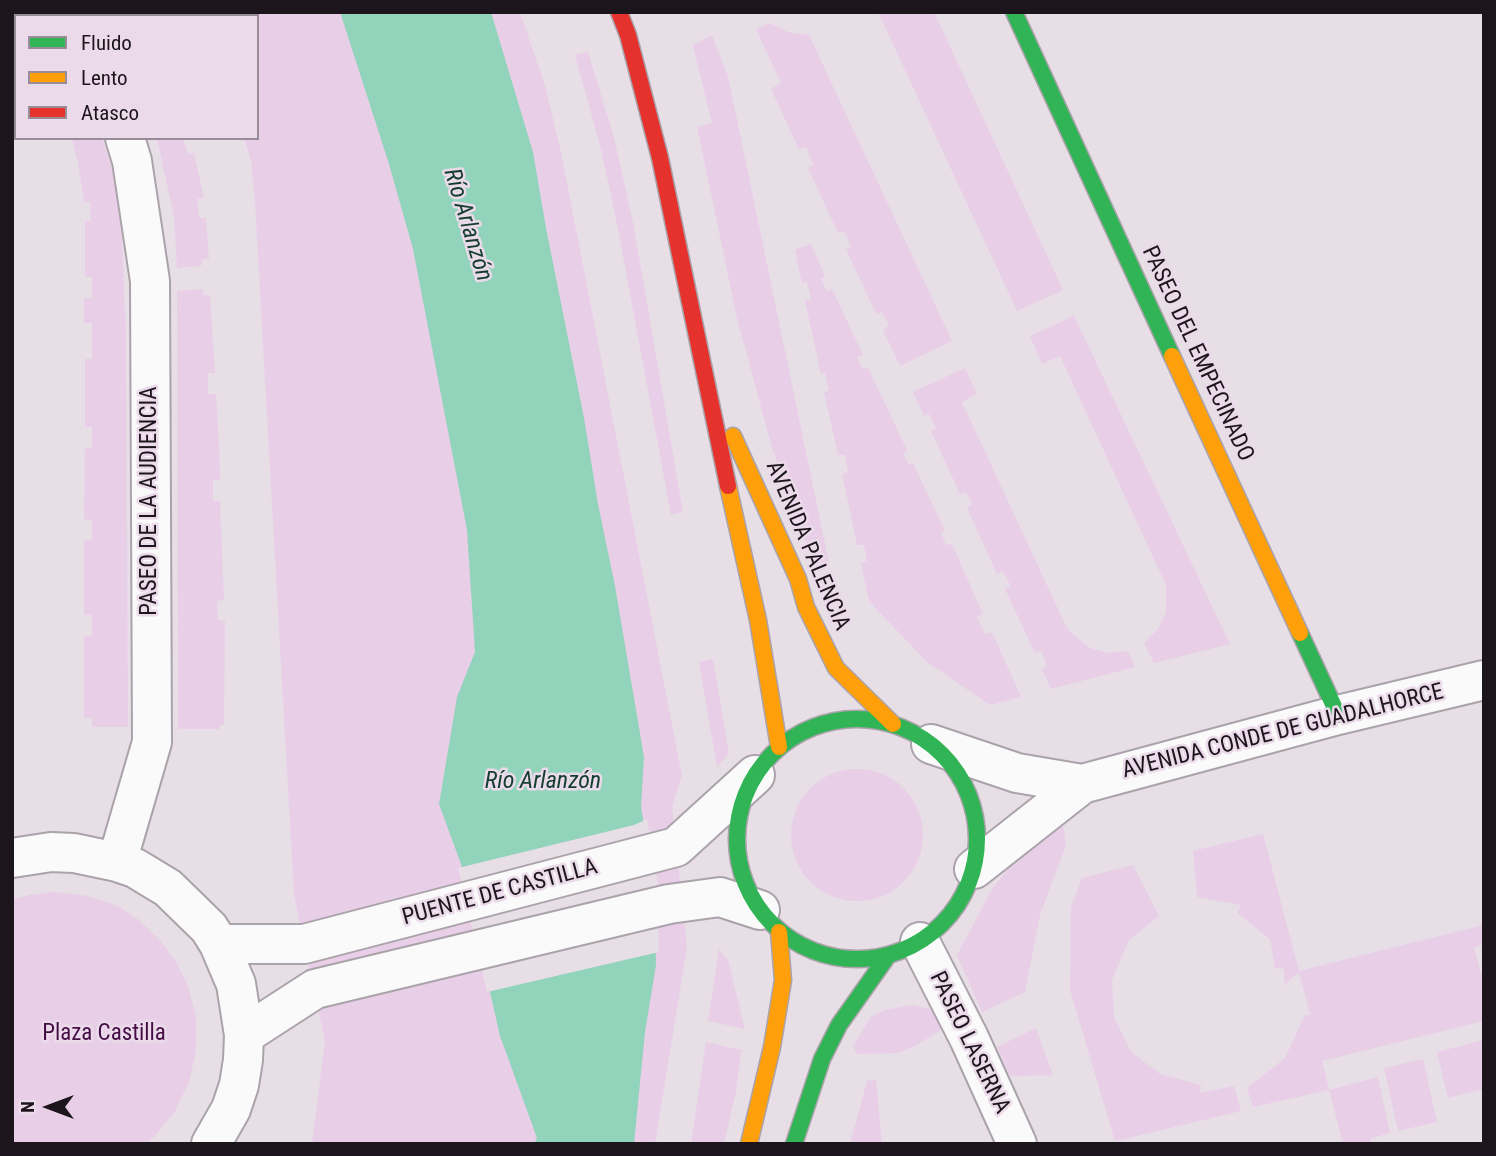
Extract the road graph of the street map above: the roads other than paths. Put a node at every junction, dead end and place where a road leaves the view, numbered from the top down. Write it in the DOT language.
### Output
graph roads {
  1 [pos="620,12"];
  2 [pos="1014,12"];
  3 [pos="126,140"];
  4 [pos="702,371"];
  5 [pos="1484,680"];
  6 [pos="1338,715"];
  7 [pos="893,724"];
  8 [pos="931,744"];
  9 [pos="779,747"];
  10 [pos="755,775"];
  11 [pos="1082,784"];
  12 [pos="12,858"];
  13 [pos="117,862"];
  14 [pos="974,869"];
  15 [pos="770,921"];
  16 [pos="219,944"];
  17 [pos="904,949"];
  18 [pos="244,1035"];
  19 [pos="211,1144"];
  20 [pos="749,1144"];
  21 [pos="794,1144"];
  22 [pos="1017,1144"];
  1 -- 4 [label="main road, AVENIDA PALENCIA"];
  2 -- 6 [label="main road, PASEO DEL EMPECINADO"];
  3 -- 13 [label="street, PASEO DE LA AUDIENCIA"];
  4 -- 7 [label="main road, AVENIDA PALENCIA"];
  4 -- 9 [label="main road, AVENIDA PALENCIA"];
  5 -- 6 [label="street, AVENIDA CONDE DE GUADALHORCE"];
  6 -- 11 [label="street, AVENIDA CONDE DE GUADALHORCE"];
  7 -- 8 [label="main road"];
  7 -- 9 [label="main road"];
  8 -- 11 [label="street"];
  8 -- 14 [label="main road"];
  9 -- 10 [label="main road"];
  10 -- 15 [label="main road"];
  10 -- 16 [label="street, PUENTE DE CASTILLA"];
  11 -- 14 [label="street"];
  12 -- 13 [label="street"];
  13 -- 16 [label="street"];
  14 -- 17 [label="main road"];
  15 -- 17 [label="main road"];
  15 -- 18 [label="street, PUENTE DE CASTILLA"];
  15 -- 20 [label="main road"];
  16 -- 18 [label="street"];
  17 -- 21 [label="main road"];
  17 -- 22 [label="street, PASEO LASERNA"];
  18 -- 19 [label="street"];
}
